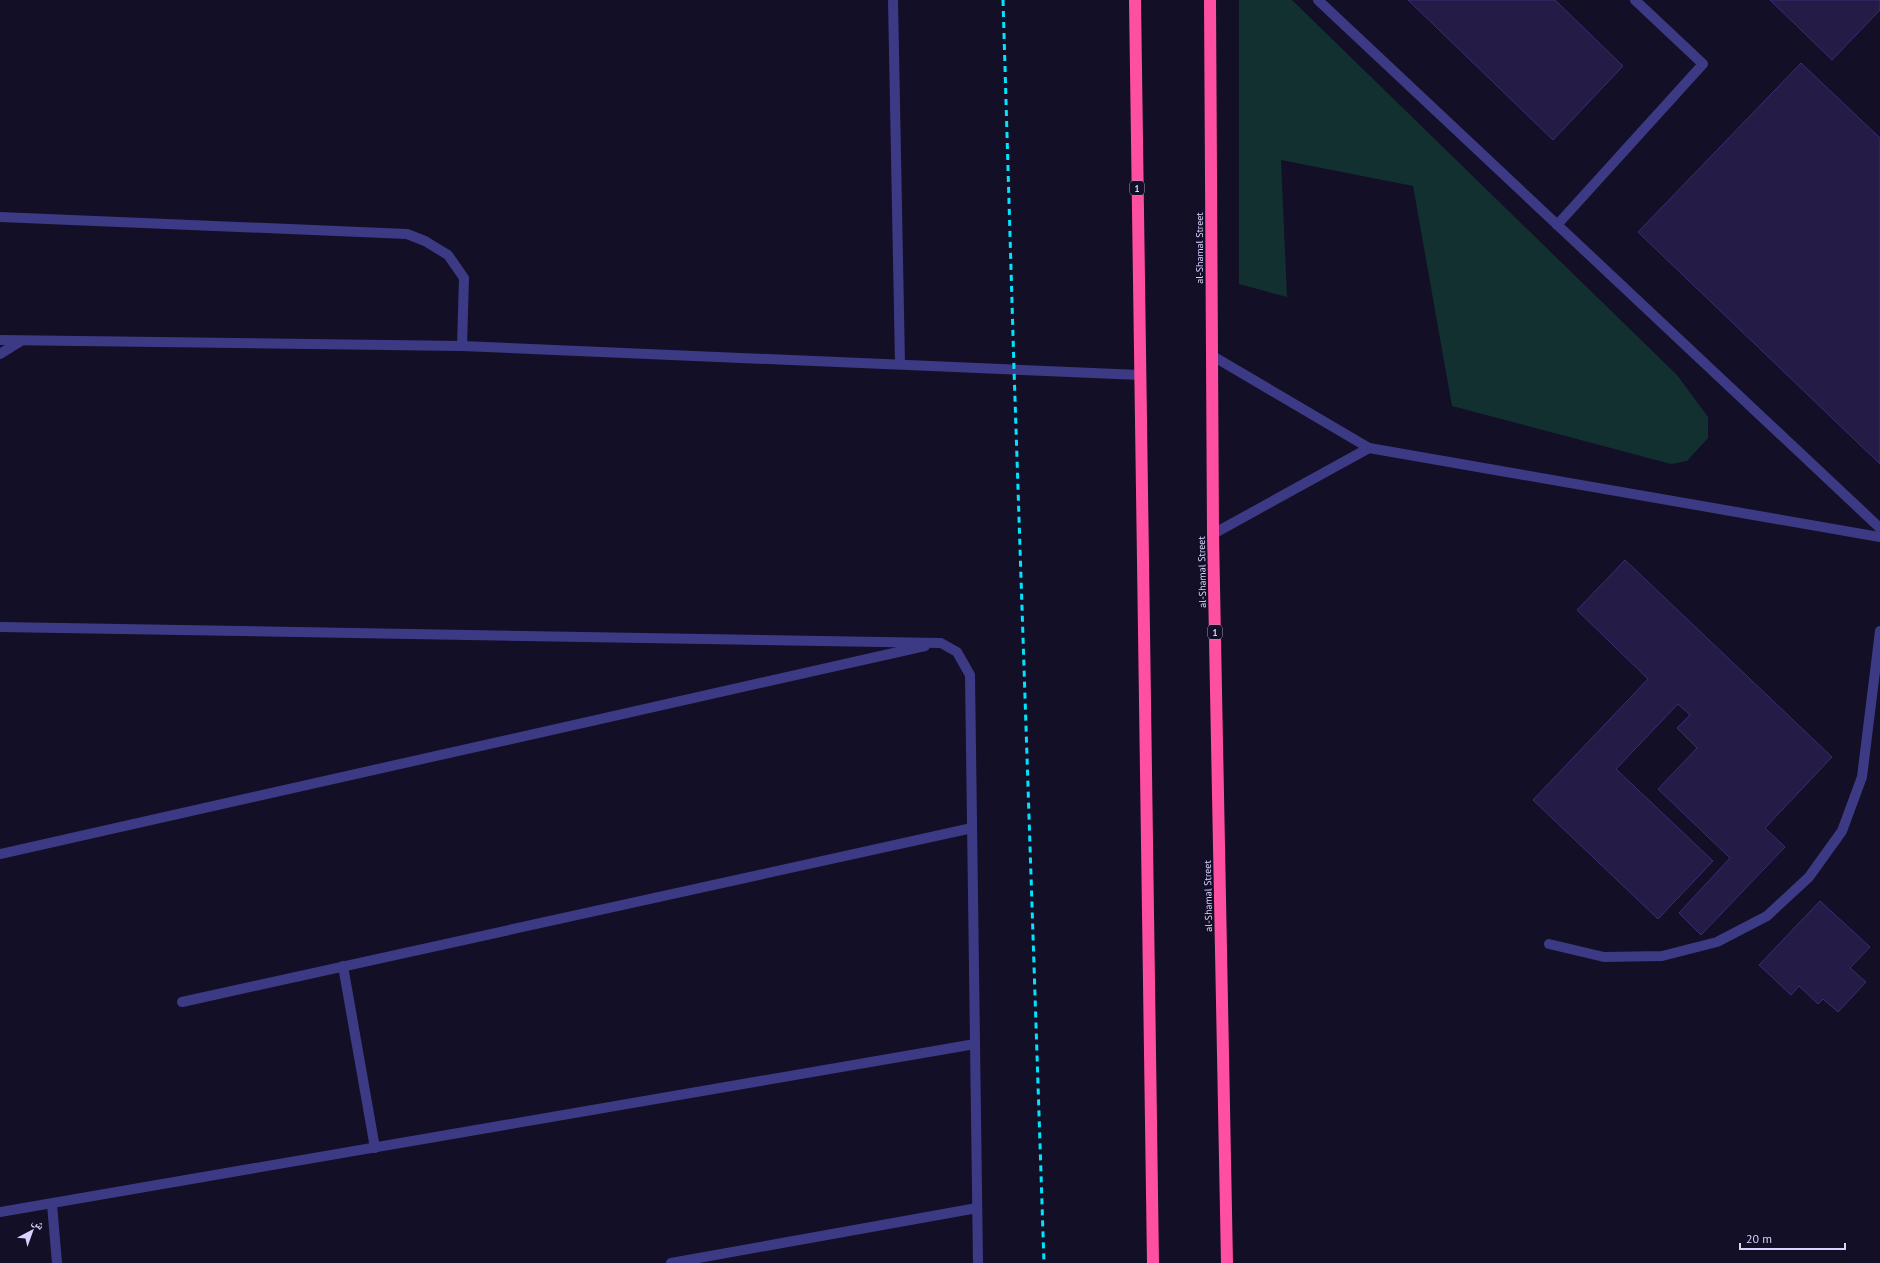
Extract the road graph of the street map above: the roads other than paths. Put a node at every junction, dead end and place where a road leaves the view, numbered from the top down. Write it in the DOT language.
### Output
graph roads {
  1 [pos="893,0"];
  2 [pos="1135,0"];
  3 [pos="1210,0"];
  4 [pos="1318,0"];
  5 [pos="1634,0"];
  6 [pos="0,217"];
  7 [pos="1557,225"];
  8 [pos="0,340"];
  9 [pos="21,340"];
  10 [pos="462,346"];
  11 [pos="0,354"];
  12 [pos="1211,355"];
  13 [pos="900,364"];
  14 [pos="1140,375"];
  15 [pos="1369,448"];
  16 [pos="1880,528"];
  17 [pos="1213,534"];
  18 [pos="1880,537"];
  19 [pos="0,627"];
  20 [pos="1880,631"];
  21 [pos="941,643"];
  22 [pos="972,828"];
  23 [pos="0,854"];
  24 [pos="1549,944"];
  25 [pos="342,966"];
  26 [pos="182,1002"];
  27 [pos="975,1044"];
  28 [pos="375,1148"];
  29 [pos="52,1204"];
  30 [pos="977,1208"];
  31 [pos="0,1212"];
  32 [pos="57,1263"];
  33 [pos="671,1263"];
  34 [pos="978,1263"];
  35 [pos="1154,1263"];
  36 [pos="1227,1263"];
  1 -- 13 [label="street"];
  2 -- 14 [label="highway, 1"];
  3 -- 12 [label="highway, al-Shamal Street / 1"];
  4 -- 7 [label="street"];
  5 -- 7 [label="street"];
  6 -- 10 [label="street"];
  7 -- 16 [label="street"];
  8 -- 9 [label="street"];
  9 -- 10 [label="street"];
  9 -- 11 [label="street"];
  10 -- 13 [label="street"];
  12 -- 15 [label="street"];
  12 -- 17 [label="highway, al-Shamal Street / 1"];
  13 -- 14 [label="street"];
  14 -- 35 [label="highway, 1"];
  15 -- 17 [label="street"];
  15 -- 18 [label="street"];
  17 -- 36 [label="highway, al-Shamal Street / 1"];
  19 -- 21 [label="street"];
  20 -- 24 [label="street"];
  21 -- 22 [label="street"];
  21 -- 23 [label="street"];
  22 -- 25 [label="street"];
  22 -- 27 [label="street"];
  25 -- 26 [label="street"];
  25 -- 28 [label="street"];
  27 -- 28 [label="street"];
  27 -- 30 [label="street"];
  28 -- 29 [label="street"];
  29 -- 31 [label="street"];
  29 -- 32 [label="street"];
  30 -- 33 [label="street"];
  30 -- 34 [label="street"];
}
